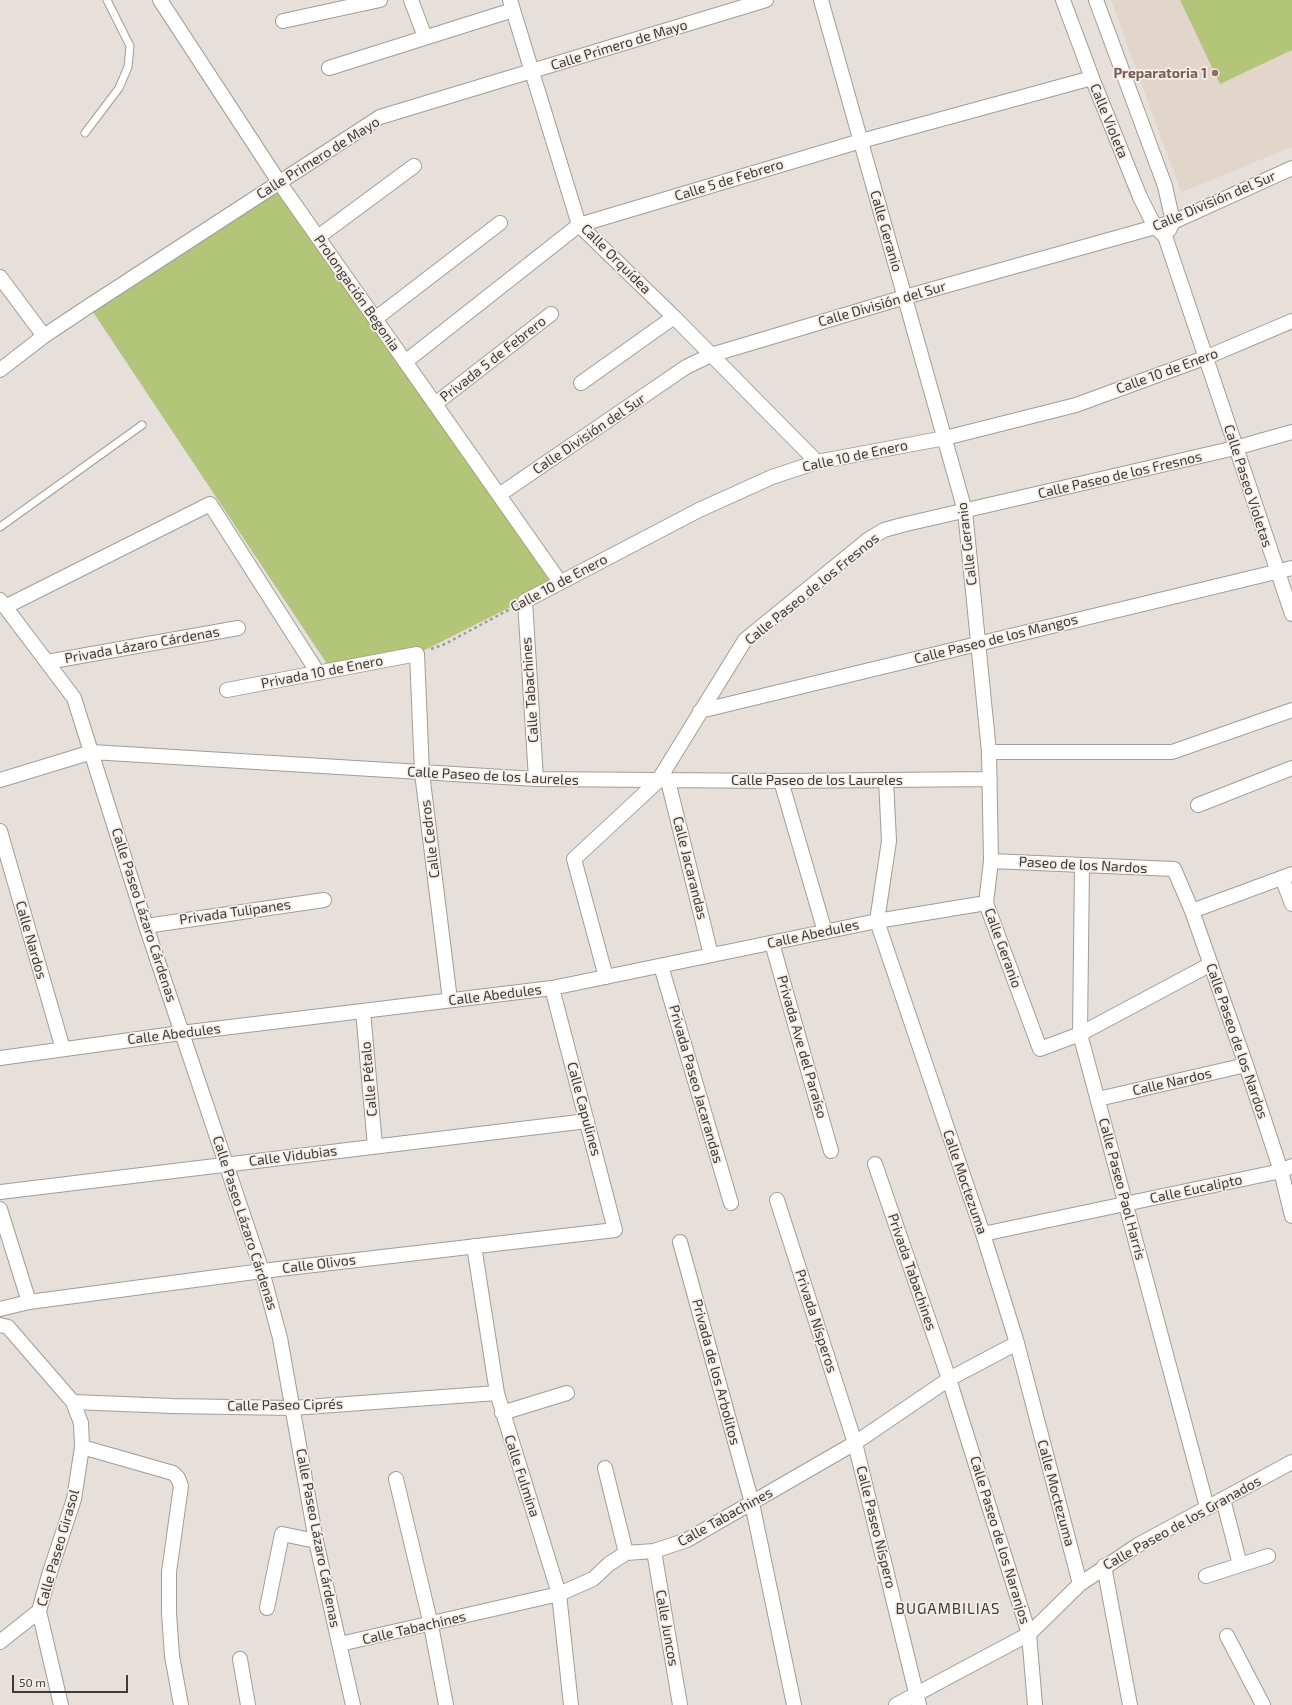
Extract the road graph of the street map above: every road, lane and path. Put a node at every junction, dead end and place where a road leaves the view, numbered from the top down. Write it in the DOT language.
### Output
graph roads {
  1 [pos="107,0"];
  2 [pos="160,0"];
  3 [pos="380,0"];
  4 [pos="411,0"];
  5 [pos="766,0"];
  6 [pos="821,0"];
  7 [pos="1096,0"];
  8 [pos="1065,1"];
  9 [pos="511,5"];
  10 [pos="283,21"];
  11 [pos="425,38"];
  12 [pos="329,68"];
  13 [pos="532,72"];
  14 [pos="1092,78"];
  15 [pos="85,133"];
  16 [pos="861,141"];
  17 [pos="414,166"];
  18 [pos="1292,168"];
  19 [pos="279,182"];
  20 [pos="1173,222"];
  21 [pos="500,223"];
  22 [pos="579,225"];
  23 [pos="1160,232"];
  24 [pos="318,237"];
  25 [pos="0,277"];
  26 [pos="905,297"];
  27 [pos="551,314"];
  28 [pos="674,317"];
  29 [pos="375,319"];
  30 [pos="1292,321"];
  31 [pos="44,336"];
  32 [pos="711,355"];
  33 [pos="1207,357"];
  34 [pos="405,362"];
  35 [pos="0,370"];
  36 [pos="581,383"];
  37 [pos="435,404"];
  38 [pos="142,425"];
  39 [pos="1292,432"];
  40 [pos="945,438"];
  41 [pos="1235,448"];
  42 [pos="817,462"];
  43 [pos="499,495"];
  44 [pos="966,511"];
  45 [pos="0,527"];
  46 [pos="1292,568"];
  47 [pos="1276,571"];
  48 [pos="560,582"];
  49 [pos="525,601"];
  50 [pos="3,603"];
  51 [pos="1292,614"];
  52 [pos="238,628"];
  53 [pos="978,644"];
  54 [pos="417,654"];
  55 [pos="47,662"];
  56 [pos="318,673"];
  57 [pos="227,690"];
  58 [pos="1292,710"];
  59 [pos="700,711"];
  60 [pos="92,752"];
  61 [pos="989,752"];
  62 [pos="1292,768"];
  63 [pos="422,773"];
  64 [pos="536,779"];
  65 [pos="990,779"];
  66 [pos="0,780"];
  67 [pos="886,780"];
  68 [pos="663,781"];
  69 [pos="781,781"];
  70 [pos="1198,805"];
  71 [pos="0,831"];
  72 [pos="991,861"];
  73 [pos="1082,865"];
  74 [pos="1174,869"];
  75 [pos="1287,876"];
  76 [pos="324,900"];
  77 [pos="986,902"];
  78 [pos="1292,904"];
  79 [pos="1192,911"];
  80 [pos="877,921"];
  81 [pos="146,926"];
  82 [pos="825,932"];
  83 [pos="772,943"];
  84 [pos="711,955"];
  85 [pos="1211,964"];
  86 [pos="661,966"];
  87 [pos="606,977"];
  88 [pos="552,988"];
  89 [pos="450,1000"];
  90 [pos="363,1011"];
  91 [pos="181,1033"];
  92 [pos="1080,1034"];
  93 [pos="63,1049"];
  94 [pos="0,1058"];
  95 [pos="1246,1065"];
  96 [pos="1098,1099"];
  97 [pos="587,1120"];
  98 [pos="375,1146"];
  99 [pos="831,1151"];
  100 [pos="227,1164"];
  101 [pos="875,1164"];
  102 [pos="1286,1169"];
  103 [pos="0,1192"];
  104 [pos="778,1200"];
  105 [pos="731,1203"];
  106 [pos="1126,1203"];
  107 [pos="0,1209"];
  108 [pos="1292,1216"];
  109 [pos="615,1230"];
  110 [pos="983,1234"];
  111 [pos="680,1242"];
  112 [pos="474,1246"];
  113 [pos="262,1271"];
  114 [pos="29,1302"];
  115 [pos="0,1309"];
  116 [pos="0,1325"];
  117 [pos="1017,1343"];
  118 [pos="949,1379"];
  119 [pos="497,1393"];
  120 [pos="567,1393"];
  121 [pos="73,1402"];
  122 [pos="293,1408"];
  123 [pos="502,1413"];
  124 [pos="855,1443"];
  125 [pos="82,1447"];
  126 [pos="1292,1462"];
  127 [pos="604,1468"];
  128 [pos="396,1479"];
  129 [pos="1223,1499"];
  130 [pos="752,1503"];
  131 [pos="1207,1507"];
  132 [pos="316,1541"];
  133 [pos="654,1551"];
  134 [pos="626,1553"];
  135 [pos="1268,1556"];
  136 [pos="1240,1565"];
  137 [pos="1104,1566"];
  138 [pos="1206,1576"];
  139 [pos="1080,1584"];
  140 [pos="559,1594"];
  141 [pos="267,1608"];
  142 [pos="39,1611"];
  143 [pos="430,1624"];
  144 [pos="1029,1634"];
  145 [pos="1227,1636"];
  146 [pos="0,1642"];
  147 [pos="340,1644"];
  148 [pos="240,1659"];
  149 [pos="918,1699"];
  150 [pos="61,1705"];
  151 [pos="181,1705"];
  152 [pos="248,1705"];
  153 [pos="353,1705"];
  154 [pos="446,1705"];
  155 [pos="571,1705"];
  156 [pos="680,1705"];
  157 [pos="794,1705"];
  158 [pos="896,1705"];
  159 [pos="1035,1705"];
  160 [pos="1130,1705"];
  161 [pos="1263,1705"];
  1 -- 15 [label="lane"];
  2 -- 19 [label="street, Prolongación Begonia"];
  3 -- 10 [label="street"];
  4 -- 11 [label="street"];
  5 -- 13 [label="street, Calle Primero de Mayo"];
  6 -- 16 [label="street, Calle Geranio"];
  7 -- 20 [label="street, Calle Violeta"];
  8 -- 14 [label="street, Calle Violeta"];
  9 -- 11 [label="street"];
  9 -- 13 [label="street, Calle Orquídea"];
  11 -- 12 [label="street"];
  13 -- 19 [label="street, Calle Primero de Mayo"];
  13 -- 22 [label="street, Calle Orquídea"];
  14 -- 16 [label="street, Calle 5 de Febrero"];
  14 -- 23 [label="street, Calle Violeta"];
  16 -- 22 [label="street, Calle 5 de Febrero"];
  16 -- 26 [label="street, Calle Geranio"];
  17 -- 24 [label="street"];
  18 -- 20 [label="street, Calle División del Sur"];
  19 -- 24 [label="street, Prolongación Begonia"];
  19 -- 31 [label="street, Calle Primero de Mayo"];
  20 -- 23 [label="street, Calle División del Sur"];
  21 -- 29 [label="street"];
  22 -- 28 [label="street, Calle Orquídea"];
  22 -- 34 [label="street, Calle 5 de Febrero"];
  23 -- 26 [label="street, Calle División del Sur"];
  23 -- 33 [label="street, Calle Violeta"];
  24 -- 29 [label="street, Prolongación Begonia"];
  25 -- 31 [label="street"];
  26 -- 32 [label="street, Calle División del Sur"];
  26 -- 40 [label="street, Calle Geranio"];
  27 -- 37 [label="street, Privada 5 de Febrero"];
  28 -- 32 [label="street, Calle Orquídea"];
  28 -- 36 [label="street"];
  29 -- 34 [label="street, Prolongación Begonia"];
  30 -- 33 [label="street, Calle 10 de Enero"];
  31 -- 35 [label="street, Calle Primero de Mayo"];
  32 -- 42 [label="street, Calle Orquídea"];
  32 -- 43 [label="street, Calle División del Sur"];
  33 -- 40 [label="street, Calle 10 de Enero"];
  33 -- 41 [label="street, Calle Paseo Violetas"];
  34 -- 37 [label="street, Prolongación Begonia"];
  37 -- 43 [label="street, Prolongación Begonia"];
  38 -- 45 [label="lane"];
  39 -- 41 [label="street, Calle Paseo de los Fresnos"];
  40 -- 42 [label="street, Calle 10 de Enero"];
  40 -- 44 [label="street, Calle Geranio"];
  41 -- 44 [label="street, Calle Paseo de los Fresnos"];
  41 -- 47 [label="street, Calle Paseo Violetas"];
  42 -- 48 [label="street, Calle 10 de Enero"];
  43 -- 48 [label="street, Prolongación Begonia"];
  44 -- 53 [label="street, Calle Geranio"];
  44 -- 59 [label="street, Calle Paseo de los Fresnos"];
  46 -- 47 [label="street, Calle Paseo de los Mangos"];
  47 -- 51 [label="street, Calle Paseo Violetas"];
  47 -- 53 [label="street, Calle Paseo de los Mangos"];
  48 -- 49 [label="street, Calle 10 de Enero"];
  49 -- 54 [label="path, Calle 10 de Enero"];
  49 -- 64 [label="street, Calle Tabachines"];
  50 -- 55 [label="street, Calle Paseo Lázaro Cárdenas"];
  50 -- 56 [label="street"];
  52 -- 55 [label="street, Privada Lázaro Cárdenas"];
  53 -- 59 [label="street, Calle Paseo de los Mangos"];
  53 -- 61 [label="street, Calle Geranio"];
  54 -- 56 [label="street, Privada 10 de Enero"];
  54 -- 63 [label="street, Calle Cedros"];
  55 -- 60 [label="street, Calle Paseo Lázaro Cárdenas"];
  56 -- 57 [label="street, Privada 10 de Enero"];
  58 -- 61 [label="street"];
  59 -- 68 [label="street, Calle Paseo de los Fresnos"];
  60 -- 63 [label="street, Calle Paseo de los Laureles"];
  60 -- 66 [label="street, Calle Paseo de los Laureles"];
  60 -- 81 [label="street, Calle Paseo Lázaro Cárdenas"];
  61 -- 65 [label="street, Calle Geranio"];
  62 -- 70 [label="street"];
  63 -- 64 [label="street, Calle Paseo de los Laureles"];
  63 -- 89 [label="street, Calle Cedros"];
  64 -- 68 [label="street, Calle Paseo de los Laureles"];
  65 -- 67 [label="street, Calle Paseo de los Laureles"];
  65 -- 72 [label="street, Calle Geranio"];
  67 -- 69 [label="street, Calle Paseo de los Laureles"];
  67 -- 80 [label="street, Calle Moctezuma"];
  68 -- 69 [label="street, Calle Paseo de los Laureles"];
  68 -- 84 [label="street, Calle Jacarandas"];
  68 -- 87 [label="street"];
  69 -- 82 [label="street"];
  71 -- 93 [label="street, Calle Nardos"];
  72 -- 73 [label="street, Paseo de los Nardos"];
  72 -- 77 [label="street, Calle Geranio"];
  73 -- 74 [label="street, Paseo de los Nardos"];
  73 -- 92 [label="street, Calle Paseo Paol Harris"];
  74 -- 79 [label="street, Calle Paseo de los Nardos"];
  75 -- 78 [label="street"];
  75 -- 79 [label="street"];
  76 -- 81 [label="street, Privada Tulipanes"];
  77 -- 80 [label="street, Calle Abedules"];
  77 -- 92 [label="street, Calle Geranio"];
  79 -- 85 [label="street, Calle Paseo de los Nardos"];
  80 -- 82 [label="street, Calle Abedules"];
  80 -- 110 [label="street, Calle Moctezuma"];
  81 -- 91 [label="street, Calle Paseo Lázaro Cárdenas"];
  82 -- 83 [label="street, Calle Abedules"];
  83 -- 84 [label="street, Calle Abedules"];
  83 -- 99 [label="street, Privada Ave del Paraíso"];
  84 -- 86 [label="street, Calle Abedules"];
  85 -- 92 [label="street"];
  85 -- 95 [label="street, Calle Paseo de los Nardos"];
  86 -- 87 [label="street, Calle Abedules"];
  86 -- 105 [label="street, Privada Paseo Jacarandas"];
  87 -- 88 [label="street, Calle Abedules"];
  88 -- 89 [label="street, Calle Abedules"];
  88 -- 97 [label="street, Calle Capulines"];
  89 -- 90 [label="street, Calle Abedules"];
  90 -- 91 [label="street, Calle Abedules"];
  90 -- 98 [label="street, Calle Pétalo"];
  91 -- 93 [label="street, Calle Abedules"];
  91 -- 100 [label="street, Calle Paseo Lázaro Cárdenas"];
  92 -- 96 [label="street, Calle Paseo Paol Harris"];
  93 -- 94 [label="street, Calle Abedules"];
  95 -- 96 [label="street, Calle Nardos"];
  95 -- 102 [label="street, Calle Paseo de los Nardos"];
  96 -- 106 [label="street, Calle Paseo Paol Harris"];
  97 -- 98 [label="street, Calle Vidubias"];
  97 -- 109 [label="street, Calle Capulines"];
  98 -- 100 [label="street, Calle Vidubias"];
  100 -- 103 [label="street, Calle Vidubias"];
  100 -- 113 [label="street, Calle Paseo Lázaro Cárdenas"];
  101 -- 118 [label="street, Privada Tabachines"];
  102 -- 106 [label="street, Calle Eucalipto"];
  102 -- 108 [label="street, Calle Paseo de los Nardos"];
  104 -- 124 [label="street, Privada Nísperos"];
  106 -- 110 [label="street, Calle Eucalipto"];
  106 -- 131 [label="street, Calle Paseo Paol Harris"];
  107 -- 114 [label="street"];
  109 -- 112 [label="street, Calle Olivos"];
  110 -- 117 [label="street, Calle Moctezuma"];
  111 -- 130 [label="street, Privada de los Arbolitos"];
  112 -- 113 [label="street, Calle Olivos"];
  112 -- 119 [label="street, Calle Fulmina"];
  113 -- 114 [label="street, Calle Olivos"];
  113 -- 122 [label="street, Calle Paseo Lázaro Cárdenas"];
  114 -- 115 [label="street, Calle Olivos"];
  116 -- 121 [label="street, Calle Paseo Girasol"];
  117 -- 118 [label="street, Calle Tabachines"];
  117 -- 139 [label="street, Calle Moctezuma"];
  118 -- 124 [label="street, Calle Tabachines"];
  118 -- 144 [label="street, Calle Paseo de los Naranjos"];
  119 -- 122 [label="street, Calle Paseo Ciprés"];
  119 -- 123 [label="street, Calle Fulmina"];
  120 -- 123 [label="street"];
  121 -- 122 [label="street, Calle Paseo Ciprés"];
  121 -- 125 [label="street, Calle Paseo Girasol"];
  122 -- 132 [label="street, Calle Paseo Lázaro Cárdenas"];
  123 -- 140 [label="street, Calle Fulmina"];
  124 -- 130 [label="street, Calle Tabachines"];
  124 -- 149 [label="street, Calle Paseo Níspero"];
  125 -- 142 [label="street, Calle Paseo Girasol"];
  125 -- 151 [label="street"];
  126 -- 129 [label="street, Calle Paseo de los Granados"];
  127 -- 134 [label="street"];
  128 -- 143 [label="street"];
  129 -- 131 [label="street, Calle Paseo de los Granados"];
  129 -- 136 [label="street"];
  130 -- 133 [label="street, Calle Tabachines"];
  130 -- 157 [label="street, Privada de los Arbolitos"];
  131 -- 137 [label="street, Calle Paseo de los Granados"];
  132 -- 141 [label="street"];
  132 -- 147 [label="street, Calle Paseo Lázaro Cárdenas"];
  133 -- 134 [label="street, Calle Tabachines"];
  133 -- 156 [label="street, Calle Juncos"];
  134 -- 140 [label="street, Calle Tabachines"];
  135 -- 136 [label="street"];
  136 -- 138 [label="street"];
  137 -- 139 [label="street, Calle Paseo de los Granados"];
  137 -- 160 [label="street"];
  139 -- 144 [label="street, Calle Paseo de los Granados"];
  140 -- 143 [label="street, Calle Tabachines"];
  140 -- 155 [label="street, Calle Fulmina"];
  142 -- 146 [label="street"];
  142 -- 150 [label="street, Calle Paseo Girasol"];
  143 -- 147 [label="street, Calle Tabachines"];
  143 -- 154 [label="street"];
  144 -- 149 [label="street, Calle Paseo de los Granados"];
  144 -- 159 [label="street, Calle Paseo de los Naranjos"];
  145 -- 161 [label="street"];
  147 -- 153 [label="street, Calle Paseo Lázaro Cárdenas"];
  148 -- 152 [label="street"];
  149 -- 158 [label="street, Calle Paseo de los Granados"];
}
